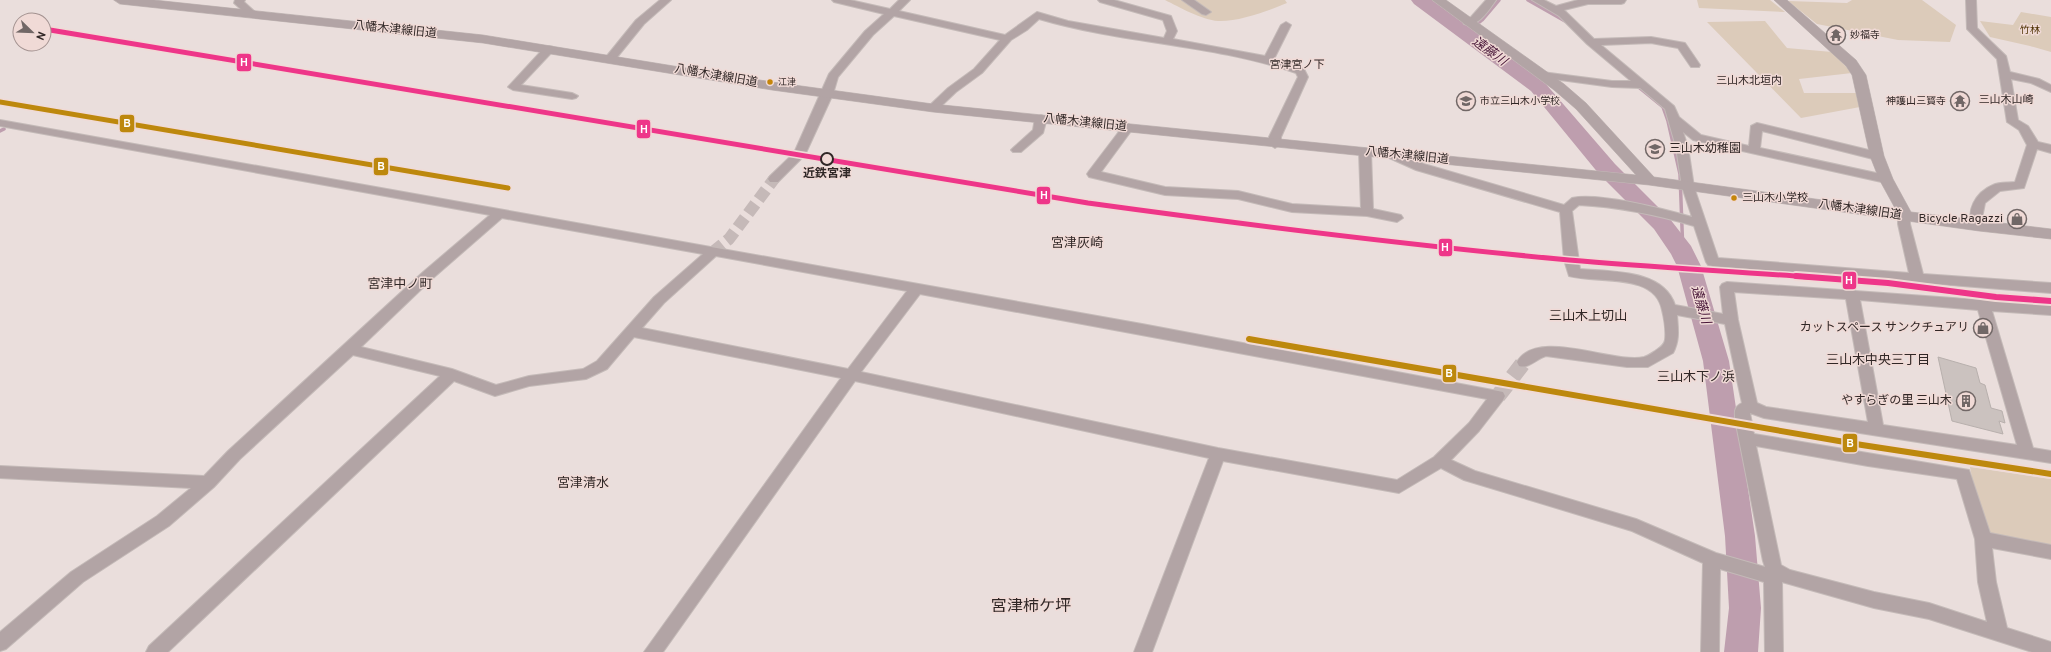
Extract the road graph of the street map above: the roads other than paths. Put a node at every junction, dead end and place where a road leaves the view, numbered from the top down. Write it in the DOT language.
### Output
graph roads {
  1 [pos="120,0"];
  2 [pos="240,0"];
  3 [pos="666,0"];
  4 [pos="836,0"];
  5 [pos="905,0"];
  6 [pos="1103,0"];
  7 [pos="1187,0"];
  8 [pos="1438,0"];
  9 [pos="1491,0"];
  10 [pos="1537,0"];
  11 [pos="1621,0"];
  12 [pos="1780,0"];
  13 [pos="1971,0"];
  14 [pos="1556,10"];
  15 [pos="891,12"];
  16 [pos="1206,12"];
  17 [pos="247,14"];
  18 [pos="1468,22"];
  19 [pos="1286,25"];
  20 [pos="1007,38"];
  21 [pos="1167,42"];
  22 [pos="1592,42"];
  23 [pos="550,49"];
  24 [pos="610,59"];
  25 [pos="1268,60"];
  26 [pos="1695,66"];
  27 [pos="1542,74"];
  28 [pos="2004,74"];
  29 [pos="1644,85"];
  30 [pos="2051,89"];
  31 [pos="827,94"];
  32 [pos="572,96"];
  33 [pos="934,108"];
  34 [pos="1041,118"];
  35 [pos="1674,119"];
  36 [pos="0,123"];
  37 [pos="16,126"];
  38 [pos="1128,127"];
  39 [pos="0,134"];
  40 [pos="1275,144"];
  41 [pos="2033,145"];
  42 [pos="2051,149"];
  43 [pos="1016,150"];
  44 [pos="1754,150"];
  45 [pos="1366,152"];
  46 [pos="1391,154"];
  47 [pos="1877,156"];
  48 [pos="774,179"];
  49 [pos="1886,179"];
  50 [pos="1649,181"];
  51 [pos="1688,187"];
  52 [pos="1566,210"];
  53 [pos="1367,212"];
  54 [pos="499,214"];
  55 [pos="1904,216"];
  56 [pos="1397,218"];
  57 [pos="1700,222"];
  58 [pos="1979,226"];
  59 [pos="2051,234"];
  60 [pos="713,252"];
  61 [pos="1917,277"];
  62 [pos="2051,288"];
  63 [pos="916,289"];
  64 [pos="1852,295"];
  65 [pos="1984,306"];
  66 [pos="1669,309"];
  67 [pos="2051,310"];
  68 [pos="1731,320"];
  69 [pos="631,332"];
  70 [pos="350,349"];
  71 [pos="1524,362"];
  72 [pos="452,374"];
  73 [pos="851,375"];
  74 [pos="1750,406"];
  75 [pos="1877,431"];
  76 [pos="1748,439"];
  77 [pos="2027,453"];
  78 [pos="1218,454"];
  79 [pos="2051,457"];
  80 [pos="1440,461"];
  81 [pos="0,472"];
  82 [pos="208,483"];
  83 [pos="1983,539"];
  84 [pos="2051,552"];
  85 [pos="1715,560"];
  86 [pos="1770,574"];
  87 [pos="1999,633"];
  88 [pos="0,643"];
  89 [pos="2051,650"];
  90 [pos="155,652"];
  91 [pos="653,652"];
  92 [pos="1143,652"];
  93 [pos="1710,652"];
  94 [pos="1774,652"];
  1 -- 17 [label="street, 八幡木津線旧道"];
  2 -- 17 [label="street"];
  3 -- 24 [label="street"];
  4 -- 15 [label="street"];
  5 -- 15 [label="street"];
  6 -- 21 [label="street"];
  7 -- 16 [label="street"];
  8 -- 18 [label="street"];
  9 -- 18 [label="street"];
  10 -- 14 [label="street"];
  11 -- 14 [label="street"];
  12 -- 47 [label="street"];
  13 -- 28 [label="street"];
  14 -- 22 [label="street"];
  15 -- 20 [label="street"];
  15 -- 31 [label="street"];
  17 -- 23 [label="street, 八幡木津線旧道"];
  18 -- 27 [label="street"];
  19 -- 25 [label="street"];
  20 -- 21 [label="street"];
  20 -- 33 [label="street"];
  21 -- 25 [label="street"];
  22 -- 26 [label="street"];
  22 -- 29 [label="street"];
  23 -- 24 [label="street, 八幡木津線旧道"];
  23 -- 32 [label="street"];
  24 -- 31 [label="street, 八幡木津線旧道"];
  25 -- 40 [label="street"];
  27 -- 29 [label="street"];
  27 -- 50 [label="street"];
  28 -- 30 [label="street"];
  28 -- 41 [label="street"];
  29 -- 35 [label="street"];
  31 -- 33 [label="street, 八幡木津線旧道"];
  31 -- 48 [label="street"];
  33 -- 34 [label="street, 八幡木津線旧道"];
  34 -- 38 [label="street, 八幡木津線旧道"];
  34 -- 43 [label="street"];
  35 -- 44 [label="street"];
  35 -- 51 [label="street"];
  36 -- 37 [label="street"];
  37 -- 39 [label="street"];
  37 -- 54 [label="street"];
  38 -- 40 [label="street, 八幡木津線旧道"];
  38 -- 53 [label="street"];
  40 -- 45 [label="street, 八幡木津線旧道"];
  41 -- 42 [label="street"];
  41 -- 58 [label="street"];
  44 -- 47 [label="street"];
  44 -- 49 [label="street"];
  45 -- 46 [label="street, 八幡木津線旧道"];
  45 -- 53 [label="street"];
  46 -- 50 [label="street, 八幡木津線旧道"];
  46 -- 52 [label="street"];
  47 -- 49 [label="street"];
  49 -- 55 [label="street"];
  50 -- 51 [label="street, 八幡木津線旧道"];
  51 -- 55 [label="street, 八幡木津線旧道"];
  51 -- 57 [label="street"];
  52 -- 57 [label="street"];
  52 -- 66 [label="street"];
  53 -- 56 [label="street"];
  54 -- 60 [label="street"];
  54 -- 70 [label="street"];
  55 -- 58 [label="street, 八幡木津線旧道"];
  55 -- 61 [label="street"];
  57 -- 61 [label="street"];
  58 -- 59 [label="street, 八幡木津線旧道"];
  60 -- 63 [label="street"];
  60 -- 69 [label="street"];
  61 -- 62 [label="street"];
  63 -- 73 [label="street"];
  63 -- 80 [label="street"];
  64 -- 65 [label="street"];
  64 -- 68 [label="street"];
  64 -- 75 [label="street"];
  65 -- 67 [label="street"];
  65 -- 77 [label="street"];
  66 -- 68 [label="street"];
  66 -- 71 [label="street"];
  68 -- 74 [label="street"];
  69 -- 72 [label="street"];
  69 -- 73 [label="street"];
  70 -- 72 [label="street"];
  70 -- 82 [label="street"];
  72 -- 90 [label="street"];
  73 -- 78 [label="street"];
  73 -- 91 [label="street"];
  74 -- 75 [label="street"];
  74 -- 76 [label="street"];
  75 -- 77 [label="street"];
  76 -- 83 [label="street"];
  76 -- 86 [label="street"];
  77 -- 79 [label="street"];
  78 -- 80 [label="street"];
  78 -- 92 [label="street"];
  80 -- 85 [label="street"];
  81 -- 82 [label="street"];
  82 -- 88 [label="street"];
  83 -- 84 [label="street"];
  83 -- 87 [label="street"];
  85 -- 86 [label="street"];
  85 -- 93 [label="street"];
  86 -- 87 [label="street"];
  86 -- 94 [label="street"];
  87 -- 89 [label="street"];
}
